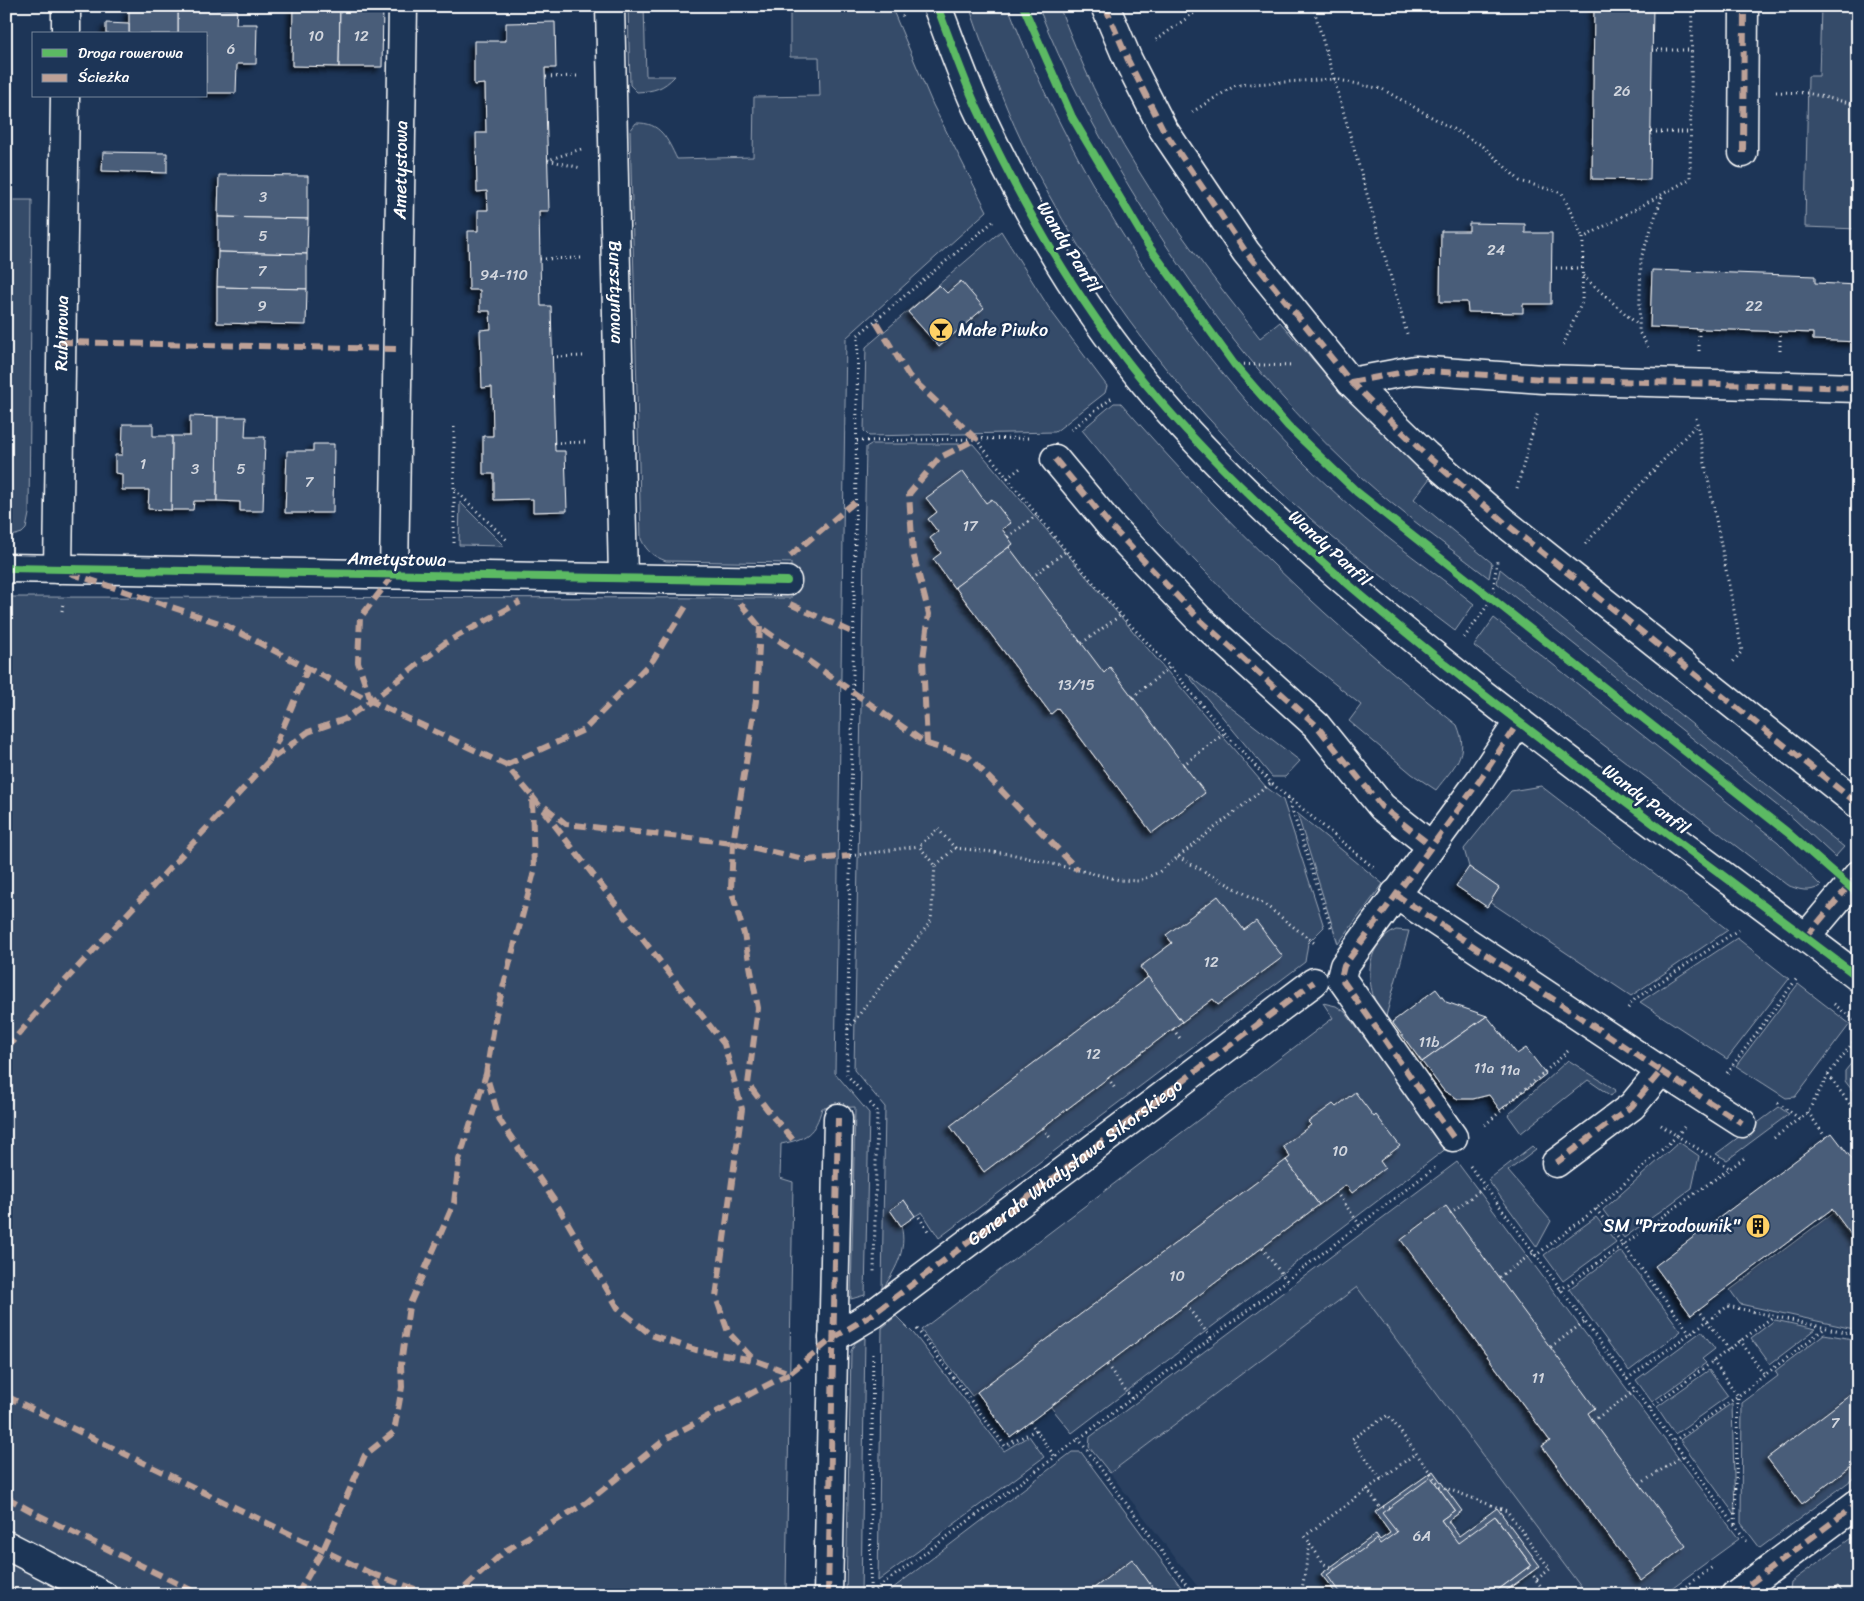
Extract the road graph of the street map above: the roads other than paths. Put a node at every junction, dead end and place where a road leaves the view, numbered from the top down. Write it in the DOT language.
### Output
graph roads {
  1 [pos="66,6"];
  2 [pos="403,6"];
  3 [pos="610,6"];
  4 [pos="937,6"];
  5 [pos="1105,6"];
  6 [pos="1744,6"];
  7 [pos="66,32"];
  8 [pos="65,98"];
  9 [pos="1742,153"];
  10 [pos="1344,373"];
  11 [pos="1858,388"];
  12 [pos="1055,460"];
  13 [pos="6,568"];
  14 [pos="58,569"];
  15 [pos="394,574"];
  16 [pos="623,577"];
  17 [pos="787,581"];
  18 [pos="1518,721"];
  19 [pos="1858,804"];
  20 [pos="1430,844"];
  21 [pos="1858,875"];
  22 [pos="1397,891"];
  23 [pos="1806,937"];
  24 [pos="1858,977"];
  25 [pos="1314,982"];
  26 [pos="1661,1071"];
  27 [pos="838,1118"];
  28 [pos="1742,1123"];
  29 [pos="1458,1143"];
  30 [pos="1556,1163"];
  31 [pos="833,1338"];
  32 [pos="1858,1503"];
  33 [pos="6,1545"];
  34 [pos="103,1595"];
  35 [pos="828,1595"];
  36 [pos="1735,1595"];
  1 -- 7 [label="street"];
  2 -- 15 [label="street, Ametystowa"];
  3 -- 16 [label="street, Bursztynowa"];
  4 -- 18 [label="street, Wandy Panfil"];
  5 -- 10 [label="street"];
  6 -- 9 [label="street"];
  8 -- 14 [label="street, Rubinowa"];
  10 -- 11 [label="street"];
  10 -- 19 [label="street"];
  12 -- 20 [label="street"];
  13 -- 14 [label="street, Ametystowa"];
  14 -- 15 [label="street, Ametystowa"];
  15 -- 16 [label="street, Ametystowa"];
  16 -- 17 [label="street, Ametystowa"];
  18 -- 20 [label="street"];
  18 -- 23 [label="street, Wandy Panfil"];
  20 -- 22 [label="street"];
  21 -- 23 [label="street"];
  22 -- 26 [label="street"];
  22 -- 29 [label="street"];
  23 -- 24 [label="street, Wandy Panfil"];
  25 -- 31 [label="street, Generała Władysława Sikorskiego"];
  26 -- 28 [label="street"];
  26 -- 30 [label="street"];
  27 -- 31 [label="street"];
  31 -- 35 [label="street"];
  32 -- 36 [label="street"];
  33 -- 34 [label="street"];
}
